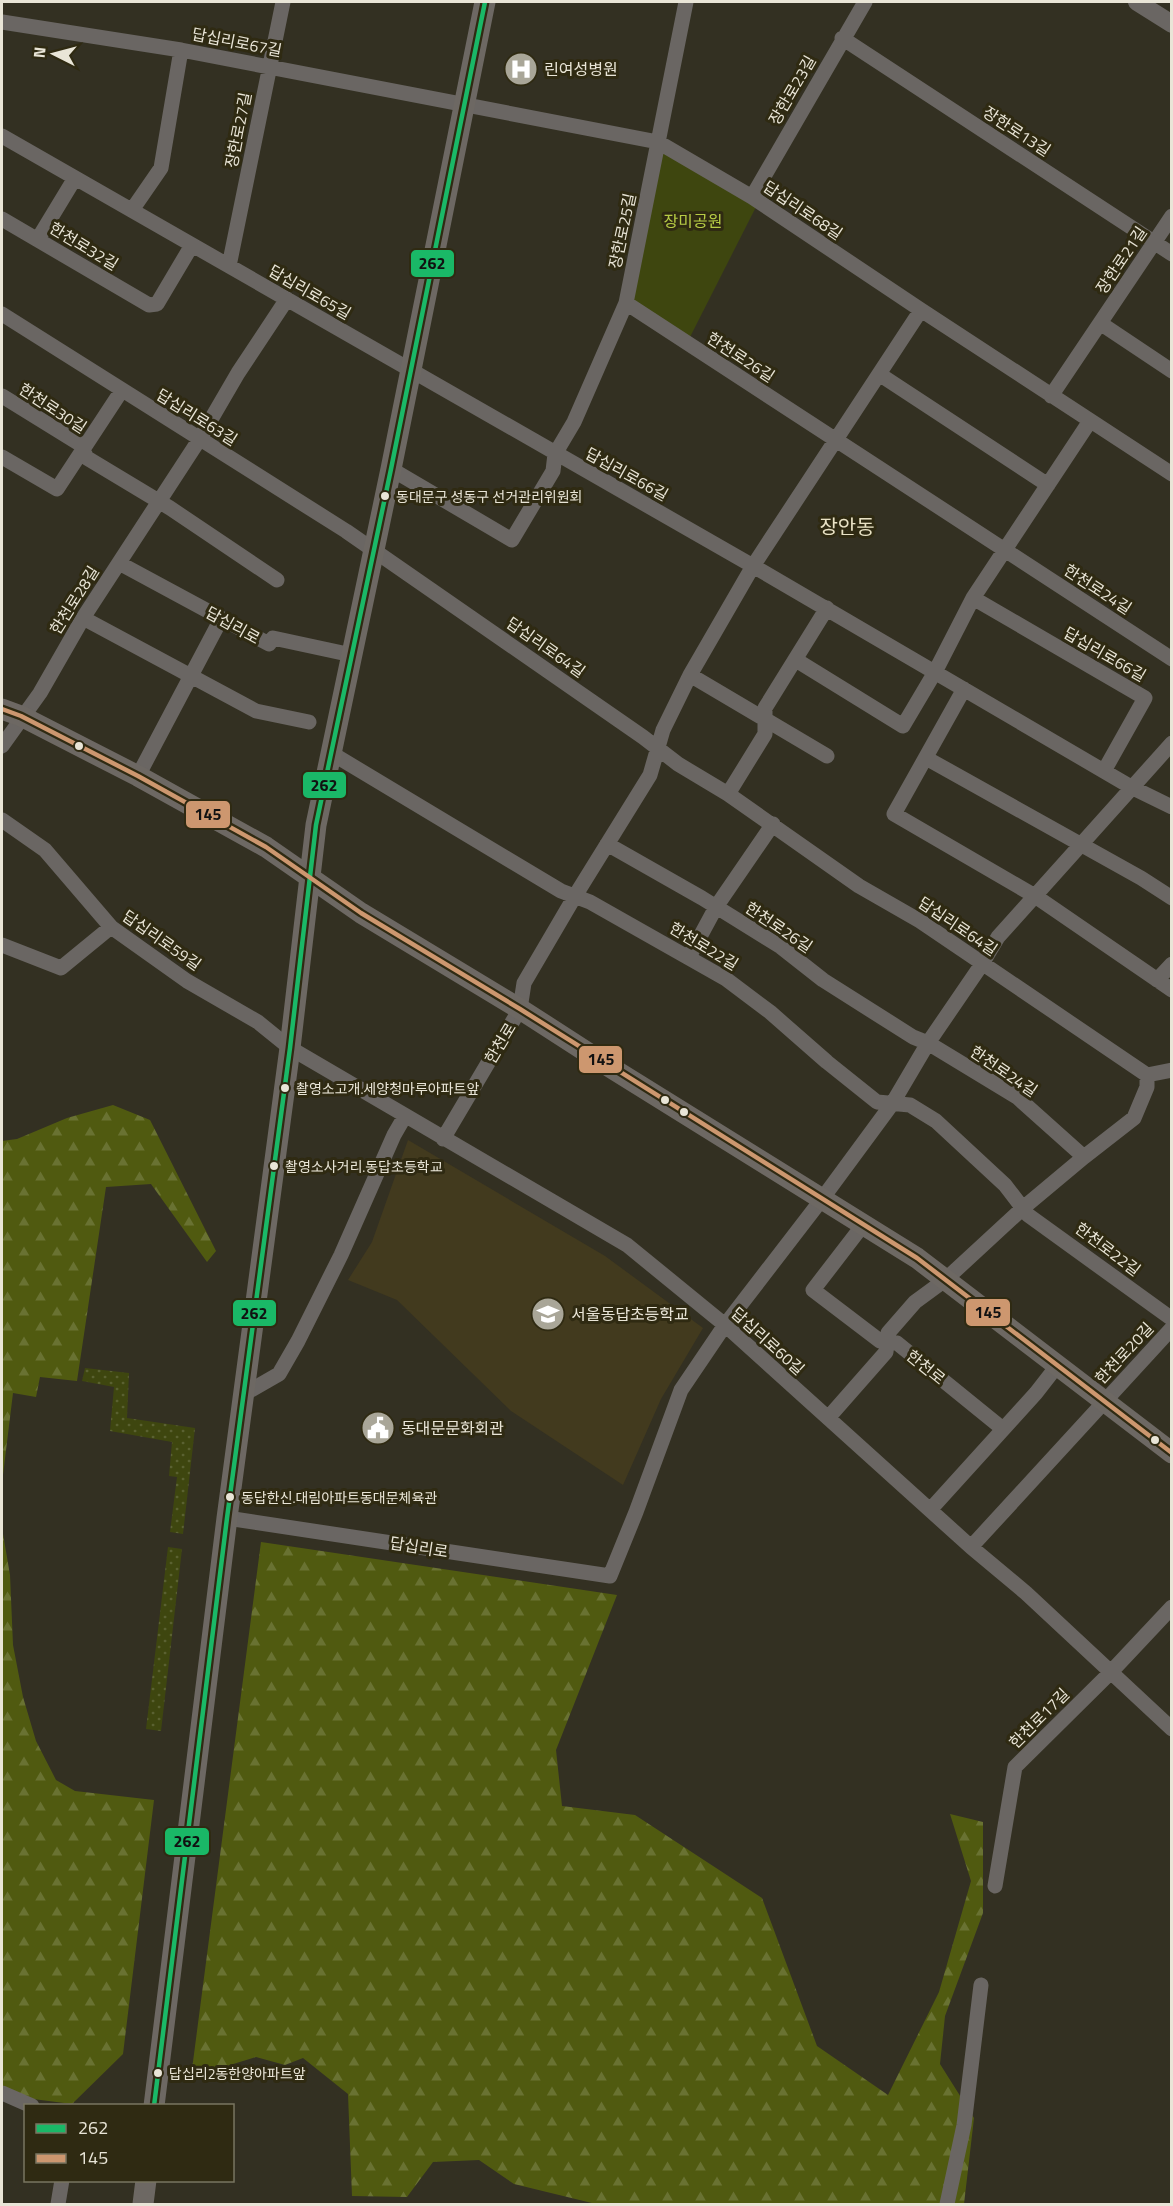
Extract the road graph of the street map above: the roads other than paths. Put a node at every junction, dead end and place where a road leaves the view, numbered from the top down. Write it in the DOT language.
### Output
graph roads {
  1 [pos="283,2"];
  2 [pos="485,2"];
  3 [pos="686,2"];
  4 [pos="865,2"];
  5 [pos="1137,2"];
  6 [pos="2,22"];
  7 [pos="1172,24"];
  8 [pos="842,38"];
  9 [pos="181,50"];
  10 [pos="269,67"];
  11 [pos="464,105"];
  12 [pos="2,136"];
  13 [pos="658,142"];
  14 [pos="75,178"];
  15 [pos="752,197"];
  16 [pos="132,210"];
  17 [pos="1172,216"];
  18 [pos="2,219"];
  19 [pos="38,239"];
  20 [pos="1155,243"];
  21 [pos="192,245"];
  22 [pos="1172,254"];
  23 [pos="229,266"];
  24 [pos="287,299"];
  25 [pos="626,303"];
  26 [pos="921,310"];
  27 [pos="2,314"];
  28 [pos="1100,323"];
  29 [pos="411,370"];
  30 [pos="1172,371"];
  31 [pos="879,374"];
  32 [pos="122,390"];
  33 [pos="2,396"];
  34 [pos="1051,396"];
  35 [pos="1090,421"];
  36 [pos="199,440"];
  37 [pos="836,440"];
  38 [pos="83,451"];
  39 [pos="555,454"];
  40 [pos="2,457"];
  41 [pos="391,469"];
  42 [pos="1172,474"];
  43 [pos="1048,485"];
  44 [pos="158,502"];
  45 [pos="374,549"];
  46 [pos="1005,550"];
  47 [pos="119,563"];
  48 [pos="753,566"];
  49 [pos="277,580"];
  50 [pos="973,598"];
  51 [pos="827,608"];
  52 [pos="83,618"];
  53 [pos="221,619"];
  54 [pos="352,655"];
  55 [pos="1172,659"];
  56 [pos="796,660"];
  57 [pos="935,672"];
  58 [pos="690,675"];
  59 [pos="191,677"];
  60 [pos="964,689"];
  61 [pos="11,713"];
  62 [pos="765,720"];
  63 [pos="309,722"];
  64 [pos="1172,743"];
  65 [pos="2,746"];
  66 [pos="658,750"];
  67 [pos="332,753"];
  68 [pos="827,756"];
  69 [pos="926,758"];
  70 [pos="1104,771"];
  71 [pos="138,777"];
  72 [pos="1131,787"];
  73 [pos="728,794"];
  74 [pos="1172,807"];
  75 [pos="2,820"];
  76 [pos="773,824"];
  77 [pos="607,844"];
  78 [pos="1081,844"];
  79 [pos="310,878"];
  80 [pos="575,896"];
  81 [pos="1035,896"];
  82 [pos="1172,898"];
  83 [pos="716,907"];
  84 [pos="111,927"];
  85 [pos="2,945"];
  86 [pos="689,957"];
  87 [pos="982,964"];
  88 [pos="1172,964"];
  89 [pos="1157,980"];
  90 [pos="1172,990"];
  91 [pos="520,1009"];
  92 [pos="928,1043"];
  93 [pos="290,1048"];
  94 [pos="1172,1070"];
  95 [pos="1147,1075"];
  96 [pos="892,1104"];
  97 [pos="405,1116"];
  98 [pos="443,1139"];
  99 [pos="1084,1157"];
  100 [pos="822,1199"];
  101 [pos="1023,1208"];
  102 [pos="863,1225"];
  103 [pos="945,1280"];
  104 [pos="1172,1319"];
  105 [pos="725,1325"];
  106 [pos="1172,1329"];
  107 [pos="887,1342"];
  108 [pos="1057,1366"];
  109 [pos="244,1394"];
  110 [pos="1103,1401"];
  111 [pos="828,1418"];
  112 [pos="1003,1430"];
  113 [pos="1172,1454"];
  114 [pos="930,1510"];
  115 [pos="227,1518"];
  116 [pos="971,1547"];
  117 [pos="1172,1607"];
  118 [pos="1110,1673"];
  119 [pos="1172,1729"];
  120 [pos="995,1886"];
  121 [pos="981,1984"];
  122 [pos="2,2093"];
  123 [pos="27,2104"];
  124 [pos="154,2104"];
  125 [pos="62,2182"];
  126 [pos="58,2205"];
  127 [pos="946,2205"];
  1 -- 10 [label="street, 장한로27길"];
  2 -- 11 [label="main road"];
  3 -- 13 [label="street, 장한로25길"];
  4 -- 8 [label="street, 장한로23길"];
  5 -- 7 [label="street"];
  6 -- 9 [label="street, 답십리로67길"];
  8 -- 15 [label="street, 장한로23길"];
  8 -- 20 [label="street, 장한로13길"];
  9 -- 10 [label="street, 답십리로67길"];
  9 -- 16 [label="street"];
  10 -- 11 [label="street, 답십리로67길"];
  10 -- 23 [label="street, 장한로27길"];
  11 -- 13 [label="street, 답십리로68길"];
  11 -- 29 [label="main road"];
  12 -- 14 [label="street, 답십리로65길"];
  13 -- 15 [label="street, 답십리로68길"];
  13 -- 25 [label="street, 장한로25길"];
  14 -- 16 [label="street, 답십리로65길"];
  14 -- 19 [label="street"];
  15 -- 26 [label="street, 답십리로68길"];
  16 -- 21 [label="street, 답십리로65길"];
  17 -- 20 [label="street, 장한로21길"];
  18 -- 19 [label="street, 한천로32길"];
  19 -- 21 [label="street, 한천로32길"];
  20 -- 22 [label="street, 장한로13길"];
  20 -- 28 [label="street, 장한로21길"];
  21 -- 23 [label="street, 답십리로65길"];
  23 -- 24 [label="street, 답십리로65길"];
  24 -- 29 [label="street, 답십리로65길"];
  24 -- 36 [label="street, 한천로28길"];
  25 -- 37 [label="street, 한천로26길"];
  25 -- 39 [label="street, 장한로25길"];
  26 -- 31 [label="street"];
  26 -- 34 [label="street, 답십리로68길"];
  27 -- 32 [label="street, 답십리로63길"];
  28 -- 30 [label="street"];
  28 -- 34 [label="street, 장한로21길"];
  29 -- 39 [label="street, 답십리로66길"];
  29 -- 41 [label="main road"];
  31 -- 37 [label="street"];
  31 -- 43 [label="street"];
  32 -- 36 [label="street, 답십리로63길"];
  32 -- 38 [label="street, 한천로30길"];
  33 -- 38 [label="street, 한천로30길"];
  34 -- 35 [label="street, 답십리로68길"];
  35 -- 42 [label="street, 답십리로68길"];
  35 -- 43 [label="street"];
  36 -- 44 [label="street, 한천로28길"];
  36 -- 45 [label="street, 답십리로63길"];
  37 -- 46 [label="street, 한천로26길"];
  37 -- 48 [label="street"];
  38 -- 40 [label="street, 한천로30길"];
  38 -- 44 [label="street, 한천로30길"];
  39 -- 41 [label="street"];
  39 -- 48 [label="street, 답십리로66길"];
  41 -- 45 [label="main road"];
  43 -- 46 [label="street"];
  44 -- 47 [label="street, 한천로28길"];
  44 -- 49 [label="street"];
  45 -- 54 [label="main road"];
  45 -- 66 [label="street, 답십리로64길"];
  46 -- 50 [label="street"];
  46 -- 55 [label="street, 한천로24길"];
  47 -- 52 [label="street, 한천로28길"];
  47 -- 53 [label="street, 답십리로"];
  48 -- 51 [label="street, 답십리로66길"];
  48 -- 58 [label="street"];
  50 -- 57 [label="street"];
  50 -- 70 [label="street, 답십리로66길"];
  51 -- 56 [label="street"];
  51 -- 57 [label="street, 답십리로66길"];
  52 -- 59 [label="street"];
  52 -- 61 [label="street, 한천로28길"];
  53 -- 54 [label="street, 답십리로"];
  53 -- 59 [label="street"];
  54 -- 67 [label="main road"];
  56 -- 57 [label="street"];
  56 -- 62 [label="street"];
  57 -- 60 [label="street, 답십리로66길"];
  58 -- 62 [label="street"];
  58 -- 66 [label="street"];
  59 -- 63 [label="street"];
  59 -- 71 [label="street"];
  60 -- 69 [label="street"];
  60 -- 70 [label="street, 답십리로66길"];
  61 -- 65 [label="street, 한천로28길"];
  61 -- 71 [label="main road, 한천로"];
  62 -- 68 [label="street"];
  62 -- 73 [label="street"];
  64 -- 72 [label="street"];
  66 -- 73 [label="street, 답십리로64길"];
  66 -- 77 [label="street"];
  67 -- 79 [label="main road"];
  67 -- 80 [label="street, 한천로22길"];
  69 -- 78 [label="street"];
  69 -- 81 [label="street"];
  70 -- 72 [label="street, 답십리로66길"];
  71 -- 79 [label="main road, 한천로"];
  72 -- 74 [label="street, 답십리로66길"];
  72 -- 78 [label="street"];
  73 -- 76 [label="street, 답십리로64길"];
  75 -- 84 [label="street, 답십리로59길"];
  76 -- 83 [label="street"];
  76 -- 87 [label="street, 답십리로64길"];
  77 -- 80 [label="street"];
  77 -- 83 [label="street, 한천로26길"];
  78 -- 81 [label="street"];
  78 -- 82 [label="street"];
  79 -- 91 [label="main road, 한천로"];
  79 -- 93 [label="main road"];
  80 -- 86 [label="street, 한천로22길"];
  80 -- 91 [label="street"];
  81 -- 87 [label="street"];
  81 -- 89 [label="street"];
  83 -- 86 [label="street"];
  83 -- 92 [label="street, 한천로26길"];
  84 -- 85 [label="street"];
  84 -- 93 [label="street, 답십리로59길"];
  86 -- 96 [label="street, 한천로22길"];
  87 -- 92 [label="street"];
  87 -- 95 [label="street, 답십리로64길"];
  88 -- 89 [label="street"];
  89 -- 90 [label="street"];
  91 -- 98 [label="street, 한천로"];
  91 -- 100 [label="main road, 한천로"];
  92 -- 96 [label="street"];
  92 -- 99 [label="street, 한천로24길"];
  93 -- 97 [label="street, 답십리로60길"];
  93 -- 109 [label="main road"];
  94 -- 95 [label="street"];
  95 -- 99 [label="street"];
  96 -- 100 [label="street"];
  96 -- 101 [label="street, 한천로22길"];
  97 -- 98 [label="street, 답십리로60길"];
  97 -- 109 [label="street"];
  98 -- 105 [label="street, 답십리로60길"];
  99 -- 101 [label="street"];
  100 -- 102 [label="main road, 한천로"];
  100 -- 105 [label="street"];
  101 -- 103 [label="street"];
  101 -- 104 [label="street, 한천로22길"];
  102 -- 103 [label="main road, 한천로"];
  102 -- 107 [label="street"];
  103 -- 107 [label="street, 한천로"];
  103 -- 108 [label="main road, 한천로"];
  105 -- 111 [label="street, 답십리로60길"];
  105 -- 115 [label="street, 답십리로"];
  106 -- 110 [label="street, 한천로20길"];
  107 -- 111 [label="street"];
  107 -- 112 [label="street, 한천로"];
  108 -- 110 [label="main road, 한천로"];
  108 -- 112 [label="street"];
  109 -- 115 [label="main road"];
  110 -- 113 [label="main road, 한천로"];
  110 -- 116 [label="street"];
  111 -- 114 [label="street, 답십리로60길"];
  112 -- 114 [label="street"];
  114 -- 116 [label="street, 답십리로60길"];
  115 -- 124 [label="main road"];
  116 -- 118 [label="street, 답십리로60길"];
  117 -- 118 [label="street, 한천로17길"];
  118 -- 119 [label="street, 답십리로60길"];
  118 -- 120 [label="street, 한천로17길"];
  121 -- 127 [label="street"];
  122 -- 123 [label="street"];
  125 -- 126 [label="street"];
}
